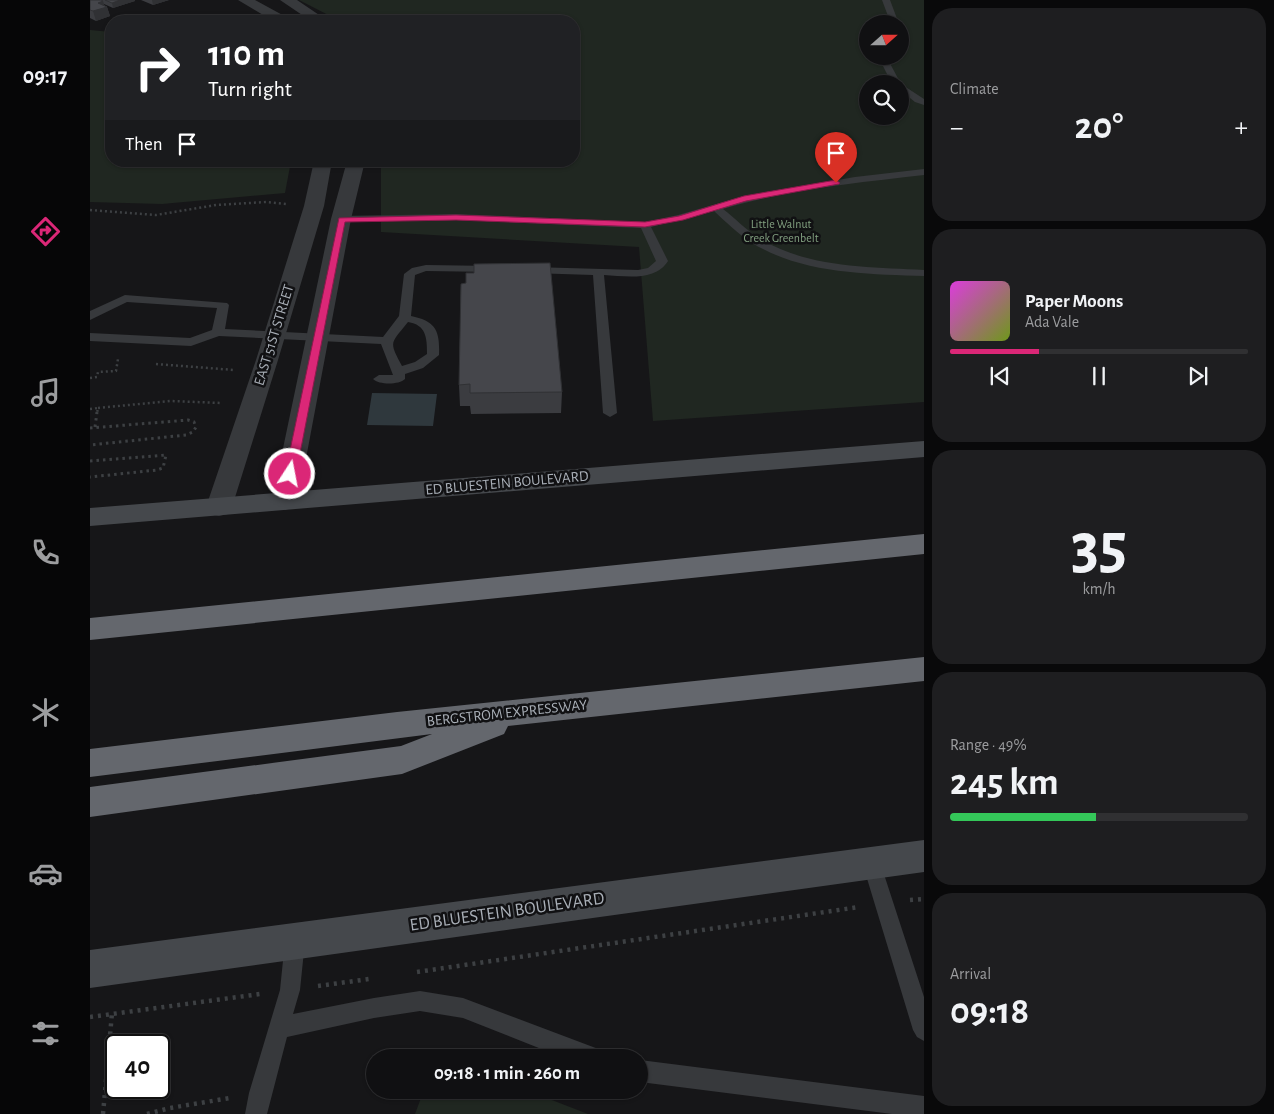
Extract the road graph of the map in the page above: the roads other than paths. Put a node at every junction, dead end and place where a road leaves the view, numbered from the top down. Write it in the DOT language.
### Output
graph roads {
  1 [pos="245,0"];
  2 [pos="287,0"];
  3 [pos="886,0"];
  4 [pos="272,15"];
  5 [pos="311,15"];
  6 [pos="892,15"];
  7 [pos="909,93"];
  8 [pos="924,102"];
  9 [pos="322,167"];
  10 [pos="354,167"];
  11 [pos="924,172"];
  12 [pos="314,206"];
  13 [pos="716,208"];
  14 [pos="341,219"];
  15 [pos="645,224"];
  16 [pos="502,270"];
  17 [pos="522,270"];
  18 [pos="598,272"];
  19 [pos="924,274"];
  20 [pos="90,316"];
  21 [pos="404,318"];
  22 [pos="218,332"];
  23 [pos="274,336"];
  24 [pos="90,337"];
  25 [pos="387,341"];
  26 [pos="296,356"];
  27 [pos="400,371"];
  28 [pos="379,379"];
  29 [pos="610,413"];
  30 [pos="924,449"];
  31 [pos="285,501"];
  32 [pos="219,507"];
  33 [pos="90,517"];
  34 [pos="924,544"];
  35 [pos="90,629"];
  36 [pos="924,669"];
  37 [pos="527,712"];
  38 [pos="90,763"];
  39 [pos="90,802"];
  40 [pos="924,856"];
  41 [pos="871,862"];
  42 [pos="295,941"];
  43 [pos="90,969"];
  44 [pos="279,1028"];
  45 [pos="924,1030"];
  46 [pos="570,1049"];
  47 [pos="648,1072"];
  48 [pos="924,1107"];
  49 [pos="256,1114"];
  1 -- 4 [label="street"];
  2 -- 5 [label="street"];
  3 -- 6 [label="lane"];
  7 -- 8 [label="lane"];
  9 -- 12 [label="street, EAST 51ST STREET"];
  10 -- 14 [label="street, EAST 51ST STREET"];
  11 -- 13 [label="lane"];
  12 -- 14 [label="street"];
  12 -- 23 [label="street, EAST 51ST STREET"];
  13 -- 15 [label="lane"];
  13 -- 19 [label="lane"];
  14 -- 15 [label="lane"];
  14 -- 26 [label="street, EAST 51ST STREET"];
  15 -- 18 [label="lane"];
  16 -- 21 [label="lane"];
  17 -- 18 [label="lane"];
  18 -- 29 [label="lane"];
  20 -- 22 [label="lane"];
  21 -- 25 [label="lane"];
  21 -- 27 [label="lane"];
  22 -- 23 [label="lane"];
  22 -- 24 [label="lane"];
  23 -- 26 [label="street, EAST 51ST STREET"];
  23 -- 26 [label="lane"];
  25 -- 26 [label="lane"];
  25 -- 27 [label="lane"];
  26 -- 31 [label="street, EAST 51ST STREET"];
  26 -- 32 [label="street, EAST 51ST STREET"];
  27 -- 28 [label="lane"];
  30 -- 31 [label="main road, ED BLUESTEIN BOULEVARD"];
  31 -- 32 [label="main road, ED BLUESTEIN BOULEVARD"];
  32 -- 33 [label="main road, ED BLUESTEIN BOULEVARD"];
  34 -- 35 [label="highway"];
  36 -- 37 [label="highway, BERGSTROM EXPRESSWAY"];
  37 -- 38 [label="highway, BERGSTROM EXPRESSWAY"];
  37 -- 39 [label="highway"];
  40 -- 41 [label="main road, ED BLUESTEIN BOULEVARD"];
  41 -- 42 [label="main road, ED BLUESTEIN BOULEVARD"];
  41 -- 45 [label="lane"];
  42 -- 43 [label="main road, ED BLUESTEIN BOULEVARD"];
  42 -- 44 [label="lane"];
  44 -- 46 [label="lane"];
  44 -- 49 [label="lane"];
  47 -- 48 [label="lane"];
}
